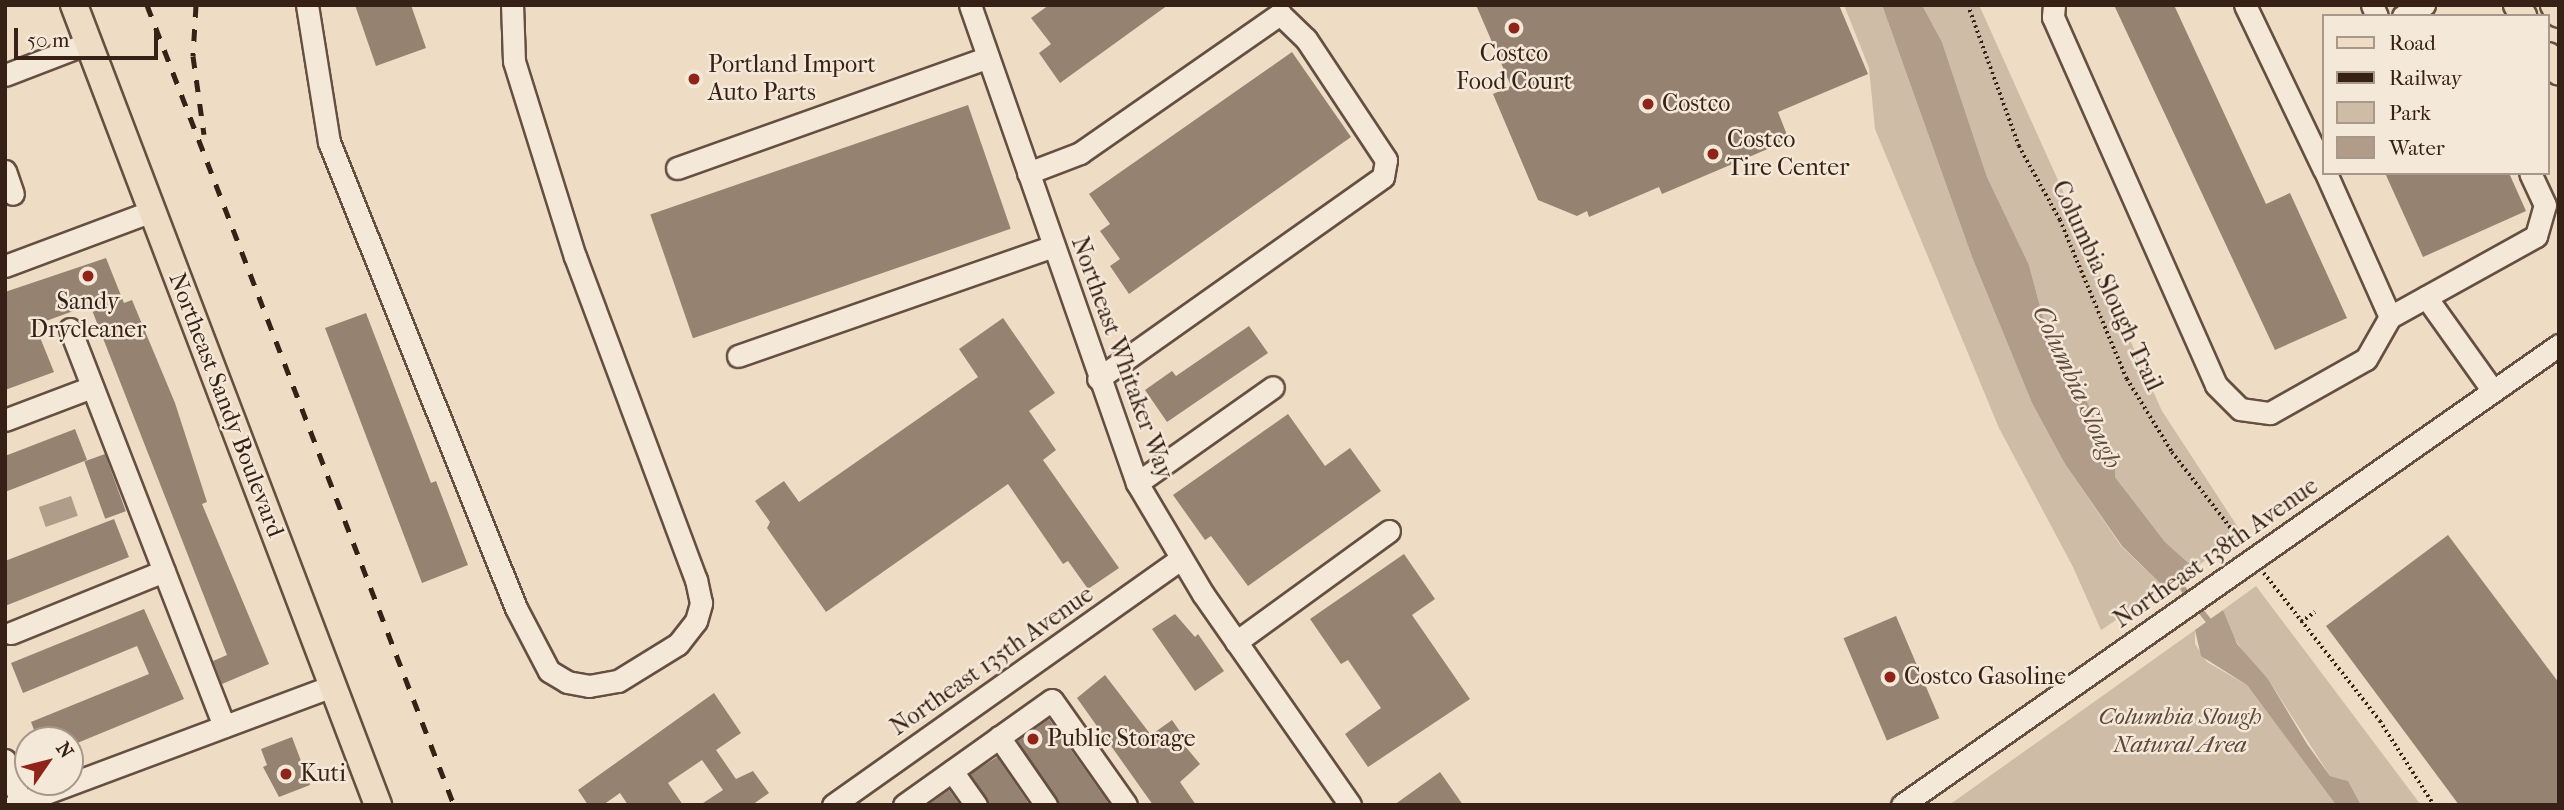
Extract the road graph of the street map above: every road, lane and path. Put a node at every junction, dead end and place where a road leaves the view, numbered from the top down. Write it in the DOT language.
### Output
graph roads {
  1 [pos="74,5"];
  2 [pos="307,5"];
  3 [pos="512,5"];
  4 [pos="970,5"];
  5 [pos="1968,5"];
  6 [pos="2054,5"];
  7 [pos="2245,5"];
  8 [pos="2424,5"];
  9 [pos="2554,5"];
  10 [pos="1281,10"];
  11 [pos="2407,14"];
  12 [pos="2559,14"];
  13 [pos="88,43"];
  14 [pos="988,57"];
  15 [pos="5,75"];
  16 [pos="2317,135"];
  17 [pos="2322,158"];
  18 [pos="677,168"];
  19 [pos="5,171"];
  20 [pos="1028,173"];
  21 [pos="2326,175"];
  22 [pos="2531,175"];
  23 [pos="13,194"];
  24 [pos="152,211"];
  25 [pos="1053,246"];
  26 [pos="5,266"];
  27 [pos="2426,297"];
  28 [pos="2390,317"];
  29 [pos="70,329"];
  30 [pos="2559,345"];
  31 [pos="737,356"];
  32 [pos="1098,379"];
  33 [pos="92,387"];
  34 [pos="1273,387"];
  35 [pos="2493,391"];
  36 [pos="5,420"];
  37 [pos="1137,483"];
  38 [pos="1389,531"];
  39 [pos="1180,559"];
  40 [pos="2254,559"];
  41 [pos="164,571"];
  42 [pos="2315,612"];
  43 [pos="2301,622"];
  44 [pos="11,634"];
  45 [pos="1236,642"];
  46 [pos="332,686"];
  47 [pos="224,726"];
  48 [pos="999,737"];
  49 [pos="5,760"];
  50 [pos="952,771"];
  51 [pos="19,804"];
  52 [pos="906,804"];
  53 [pos="378,805"];
  54 [pos="833,805"];
  55 [pos="976,805"];
  56 [pos="1046,805"];
  57 [pos="1126,805"];
  58 [pos="1350,805"];
  59 [pos="1902,805"];
  60 [pos="2434,805"];
  1 -- 13 [label="main road, Northeast Sandy Boulevard"];
  2 -- 3 [label="street"];
  4 -- 14 [label="street, Northeast Whitaker Way"];
  5 -- 40 [label="path, Columbia Slough Trail"];
  6 -- 28 [label="street"];
  7 -- 16 [label="street"];
  8 -- 11 [label="street"];
  9 -- 12 [label="main road"];
  10 -- 20 [label="street"];
  10 -- 32 [label="street"];
  13 -- 15 [label="street"];
  13 -- 24 [label="main road, Northeast Sandy Boulevard"];
  14 -- 18 [label="street"];
  14 -- 20 [label="street, Northeast Whitaker Way"];
  16 -- 17 [label="street"];
  19 -- 23 [label="street"];
  20 -- 25 [label="street, Northeast Whitaker Way"];
  21 -- 28 [label="street"];
  22 -- 27 [label="street"];
  24 -- 26 [label="street"];
  24 -- 46 [label="main road, Northeast Sandy Boulevard"];
  25 -- 31 [label="street"];
  25 -- 32 [label="street, Northeast Whitaker Way"];
  27 -- 28 [label="street"];
  27 -- 35 [label="street"];
  29 -- 33 [label="street"];
  30 -- 35 [label="street, Northeast 138th Avenue"];
  32 -- 37 [label="street, Northeast Whitaker Way"];
  33 -- 36 [label="street"];
  33 -- 41 [label="street"];
  34 -- 37 [label="street"];
  35 -- 40 [label="street, Northeast 138th Avenue"];
  37 -- 39 [label="street, Northeast Whitaker Way"];
  38 -- 45 [label="street"];
  39 -- 45 [label="street, Northeast Whitaker Way"];
  39 -- 54 [label="street, Northeast 135th Avenue"];
  40 -- 43 [label="path, Columbia Slough Trail"];
  40 -- 59 [label="street, Northeast 138th Avenue"];
  41 -- 44 [label="street"];
  41 -- 47 [label="street"];
  42 -- 43 [label="path"];
  43 -- 60 [label="path, Columbia Slough Trail"];
  45 -- 58 [label="street, Northeast Whitaker Way"];
  46 -- 47 [label="street"];
  46 -- 53 [label="main road, Northeast Sandy Boulevard"];
  47 -- 51 [label="street"];
  48 -- 50 [label="street"];
  48 -- 56 [label="street"];
  48 -- 57 [label="street"];
  49 -- 51 [label="street"];
  50 -- 52 [label="street"];
  50 -- 55 [label="street"];
}
